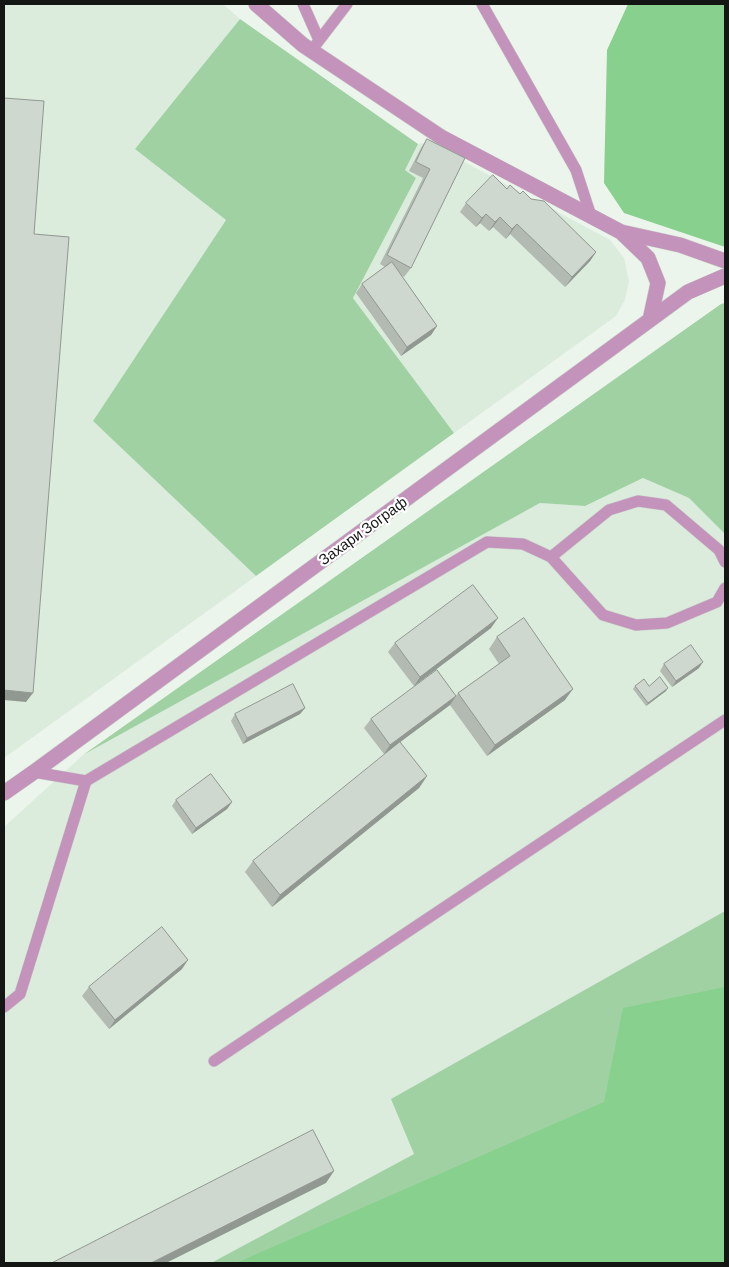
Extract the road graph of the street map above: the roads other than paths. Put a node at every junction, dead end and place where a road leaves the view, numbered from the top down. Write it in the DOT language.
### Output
graph roads {
  1 [pos="256,4"];
  2 [pos="303,4"];
  3 [pos="347,4"];
  4 [pos="482,4"];
  5 [pos="315,46"];
  6 [pos="591,216"];
  7 [pos="621,232"];
  8 [pos="725,261"];
  9 [pos="725,276"];
  10 [pos="650,320"];
  11 [pos="551,557"];
  12 [pos="725,562"];
  13 [pos="725,588"];
  14 [pos="721,606"];
  15 [pos="725,720"];
  16 [pos="34,772"];
  17 [pos="86,781"];
  18 [pos="4,793"];
  19 [pos="4,1007"];
  20 [pos="214,1061"];
  1 -- 5 [label="street"];
  2 -- 5 [label="lane"];
  3 -- 5 [label="lane"];
  4 -- 6 [label="lane"];
  5 -- 6 [label="street"];
  6 -- 7 [label="street"];
  7 -- 8 [label="street"];
  7 -- 10 [label="street"];
  9 -- 10 [label="street, Захари Зограф"];
  10 -- 16 [label="street, Захари Зограф"];
  11 -- 12 [label="lane"];
  11 -- 14 [label="lane"];
  11 -- 17 [label="lane"];
  13 -- 14 [label="lane"];
  15 -- 20 [label="lane"];
  16 -- 17 [label="lane"];
  16 -- 18 [label="street, Захари Зограф"];
  17 -- 19 [label="lane"];
}
